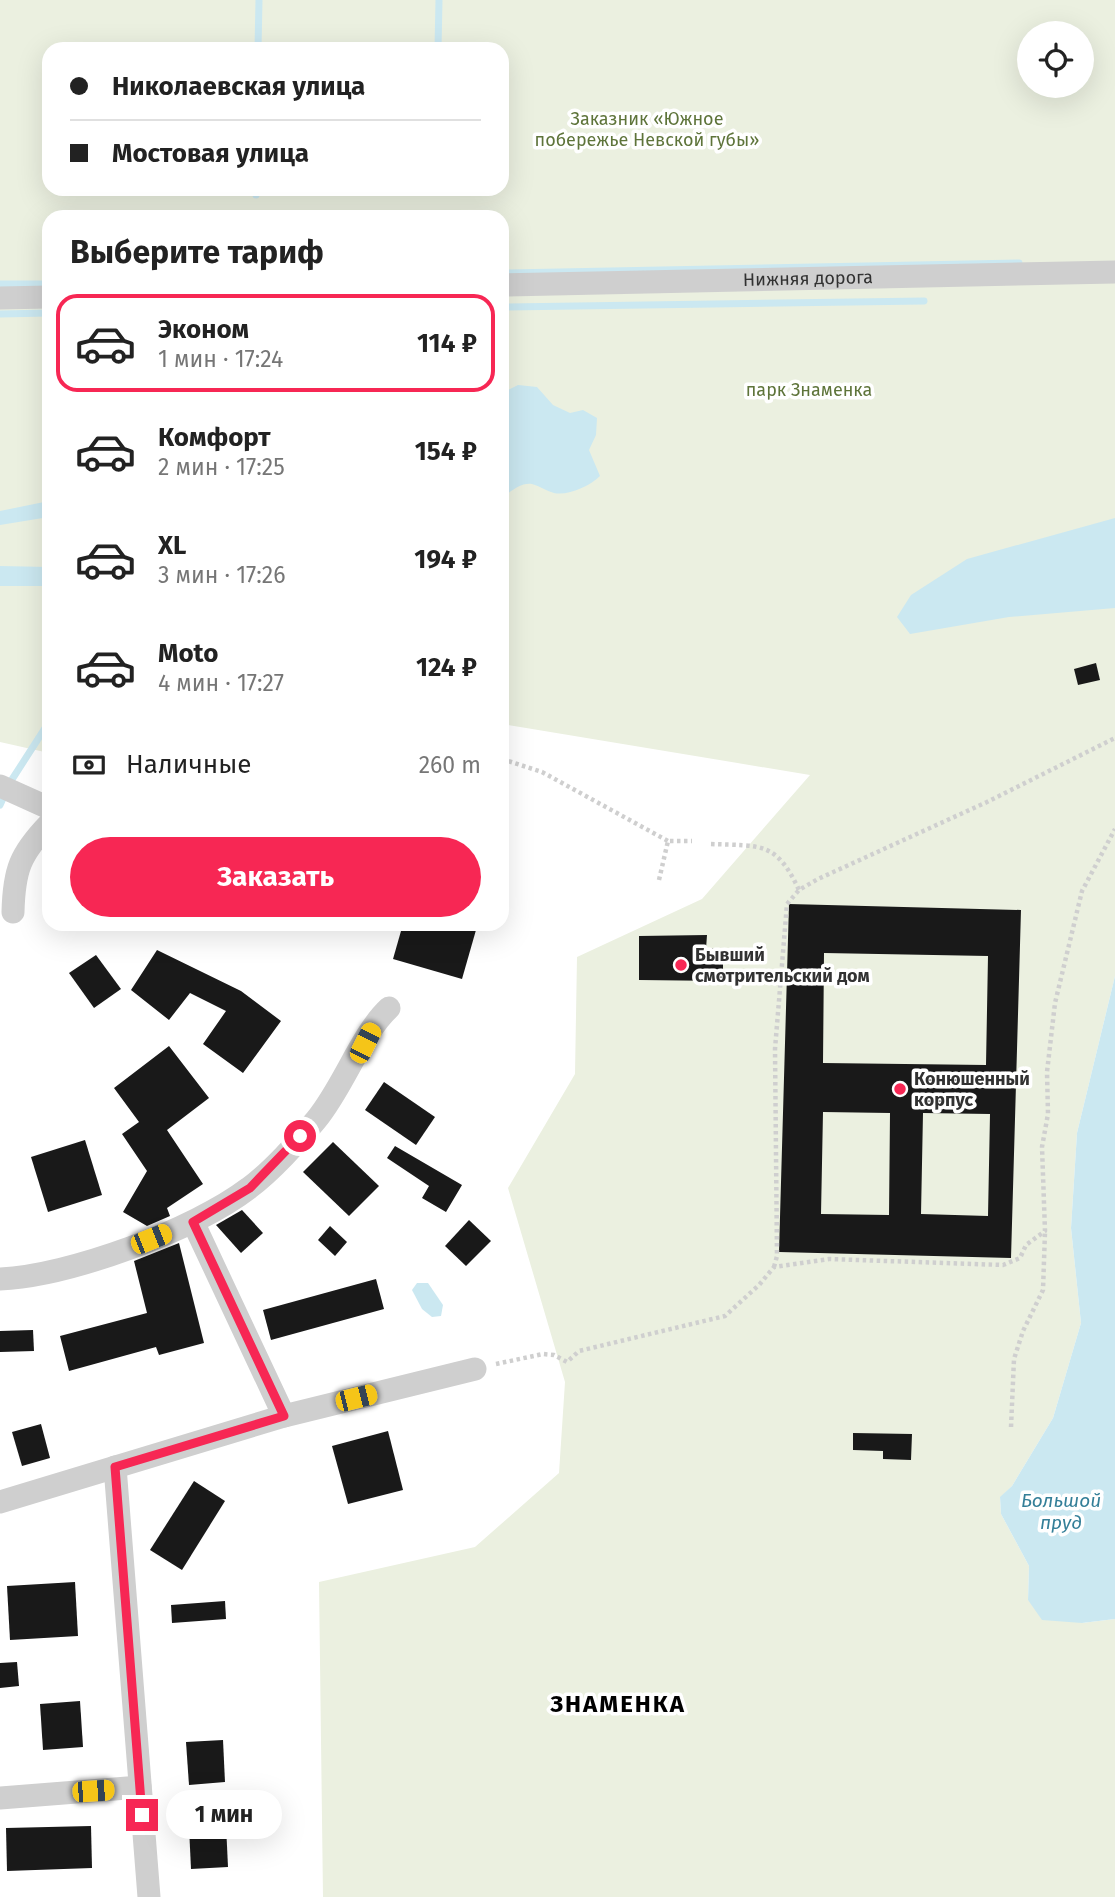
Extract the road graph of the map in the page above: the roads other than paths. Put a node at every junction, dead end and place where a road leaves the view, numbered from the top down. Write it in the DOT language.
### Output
graph roads {
  1 [pos="1115,272"];
  2 [pos="509,285"];
  3 [pos="42,297"];
  4 [pos="0,298"];
  5 [pos="0,786"];
  6 [pos="42,804"];
  7 [pos="42,832"];
  8 [pos="13,912"];
  9 [pos="389,1008"];
  10 [pos="193,1222"];
  11 [pos="0,1279"];
  12 [pos="475,1369"];
  13 [pos="284,1416"];
  14 [pos="115,1467"];
  15 [pos="0,1502"];
  16 [pos="140,1787"];
  17 [pos="0,1798"];
  18 [pos="149,1897"];
  1 -- 2 [label="street, Нижняя дорога"];
  3 -- 4 [label="street"];
  5 -- 6 [label="street"];
  7 -- 8 [label="street"];
  9 -- 10 [label="street"];
  10 -- 11 [label="street"];
  10 -- 13 [label="street"];
  12 -- 13 [label="street"];
  13 -- 14 [label="street"];
  14 -- 15 [label="street"];
  14 -- 16 [label="street"];
  16 -- 17 [label="street"];
  16 -- 18 [label="street"];
}
